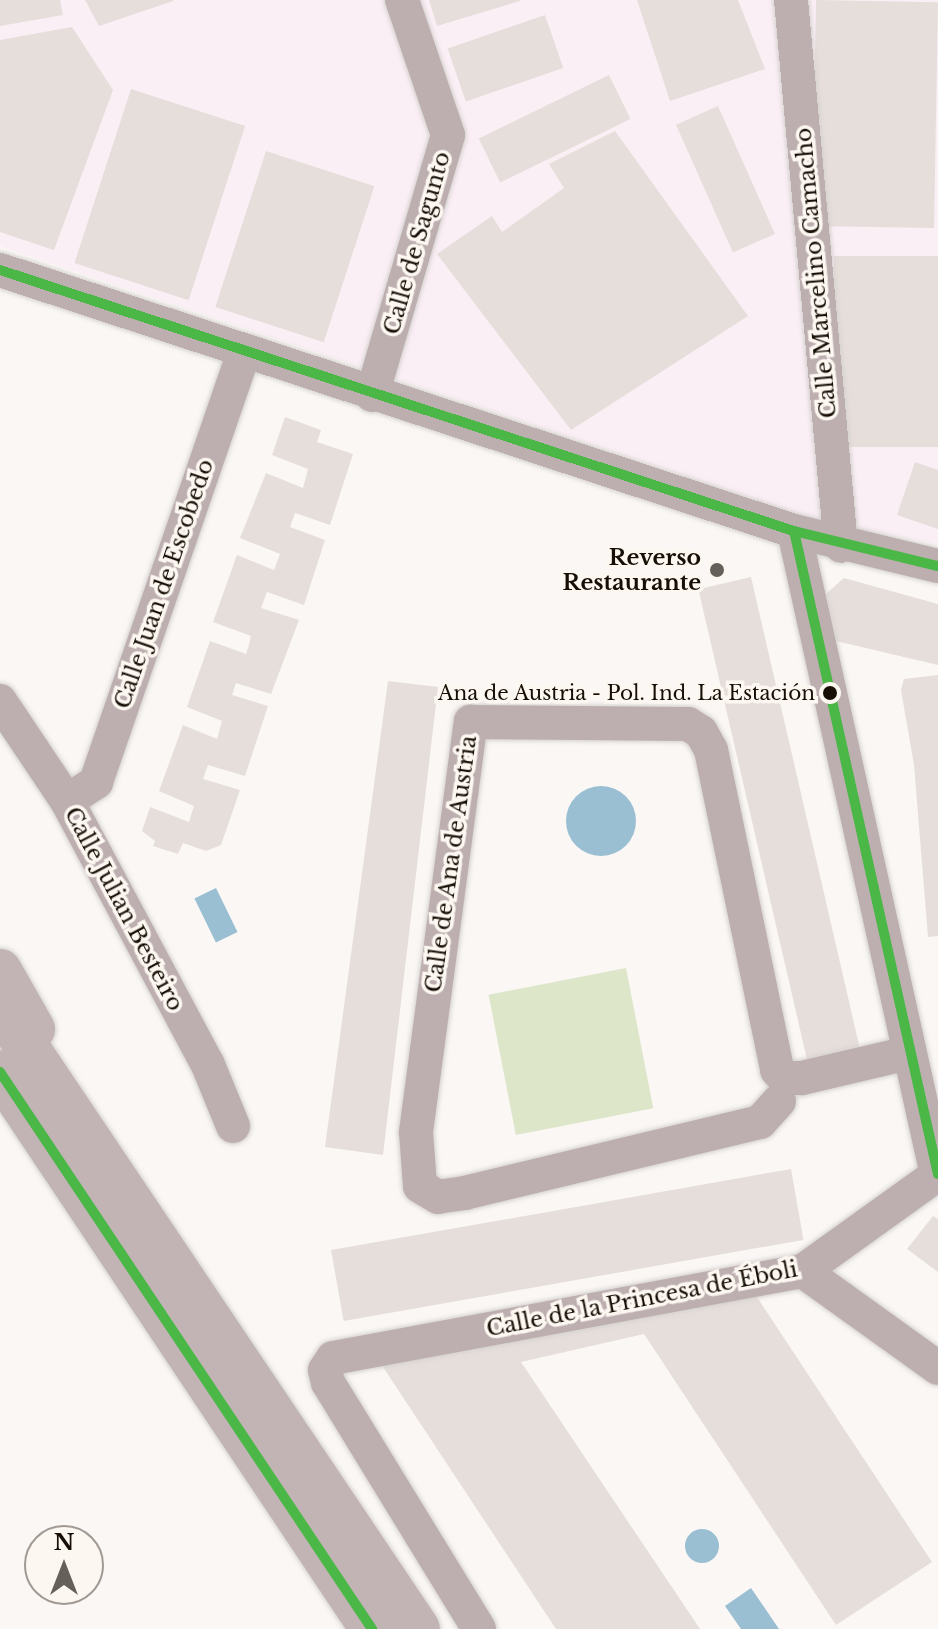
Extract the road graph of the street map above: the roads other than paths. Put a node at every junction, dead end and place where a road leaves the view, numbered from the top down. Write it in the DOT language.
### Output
graph roads {
  1 [pos="402,0"];
  2 [pos="791,0"];
  3 [pos="0,270"];
  4 [pos="244,352"];
  5 [pos="372,395"];
  6 [pos="794,531"];
  7 [pos="841,546"];
  8 [pos="938,566"];
  9 [pos="0,701"];
  10 [pos="67,801"];
  11 [pos="0,971"];
  12 [pos="0,1007"];
  13 [pos="773,1052"];
  14 [pos="912,1064"];
  15 [pos="0,1072"];
  16 [pos="779,1101"];
  17 [pos="75,1114"];
  18 [pos="233,1126"];
  19 [pos="937,1174"];
  20 [pos="803,1271"];
  21 [pos="938,1368"];
  22 [pos="372,1629"];
  23 [pos="418,1629"];
  24 [pos="479,1629"];
  1 -- 5 [label="street, Calle de Sagunto"];
  2 -- 7 [label="street, Calle Marcelino Camacho"];
  3 -- 4 [label="street"];
  4 -- 5 [label="street"];
  4 -- 10 [label="street, Calle Juan de Escobedo"];
  5 -- 6 [label="street"];
  6 -- 7 [label="street"];
  6 -- 14 [label="street"];
  7 -- 8 [label="street"];
  9 -- 10 [label="street, Calle Julian Besteiro"];
  10 -- 18 [label="street, Calle Julian Besteiro"];
  11 -- 17 [label="highway"];
  12 -- 17 [label="highway"];
  13 -- 14 [label="street"];
  13 -- 16 [label="street"];
  13 -- 16 [label="street, Calle de Ana de Austria"];
  14 -- 16 [label="street, Calle de Ana de Austria"];
  14 -- 19 [label="street"];
  15 -- 22 [label="highway"];
  17 -- 23 [label="highway"];
  19 -- 20 [label="street, Calle de la Princesa de Éboli"];
  20 -- 21 [label="street"];
  20 -- 24 [label="street, Calle de la Princesa de Éboli"];
}
